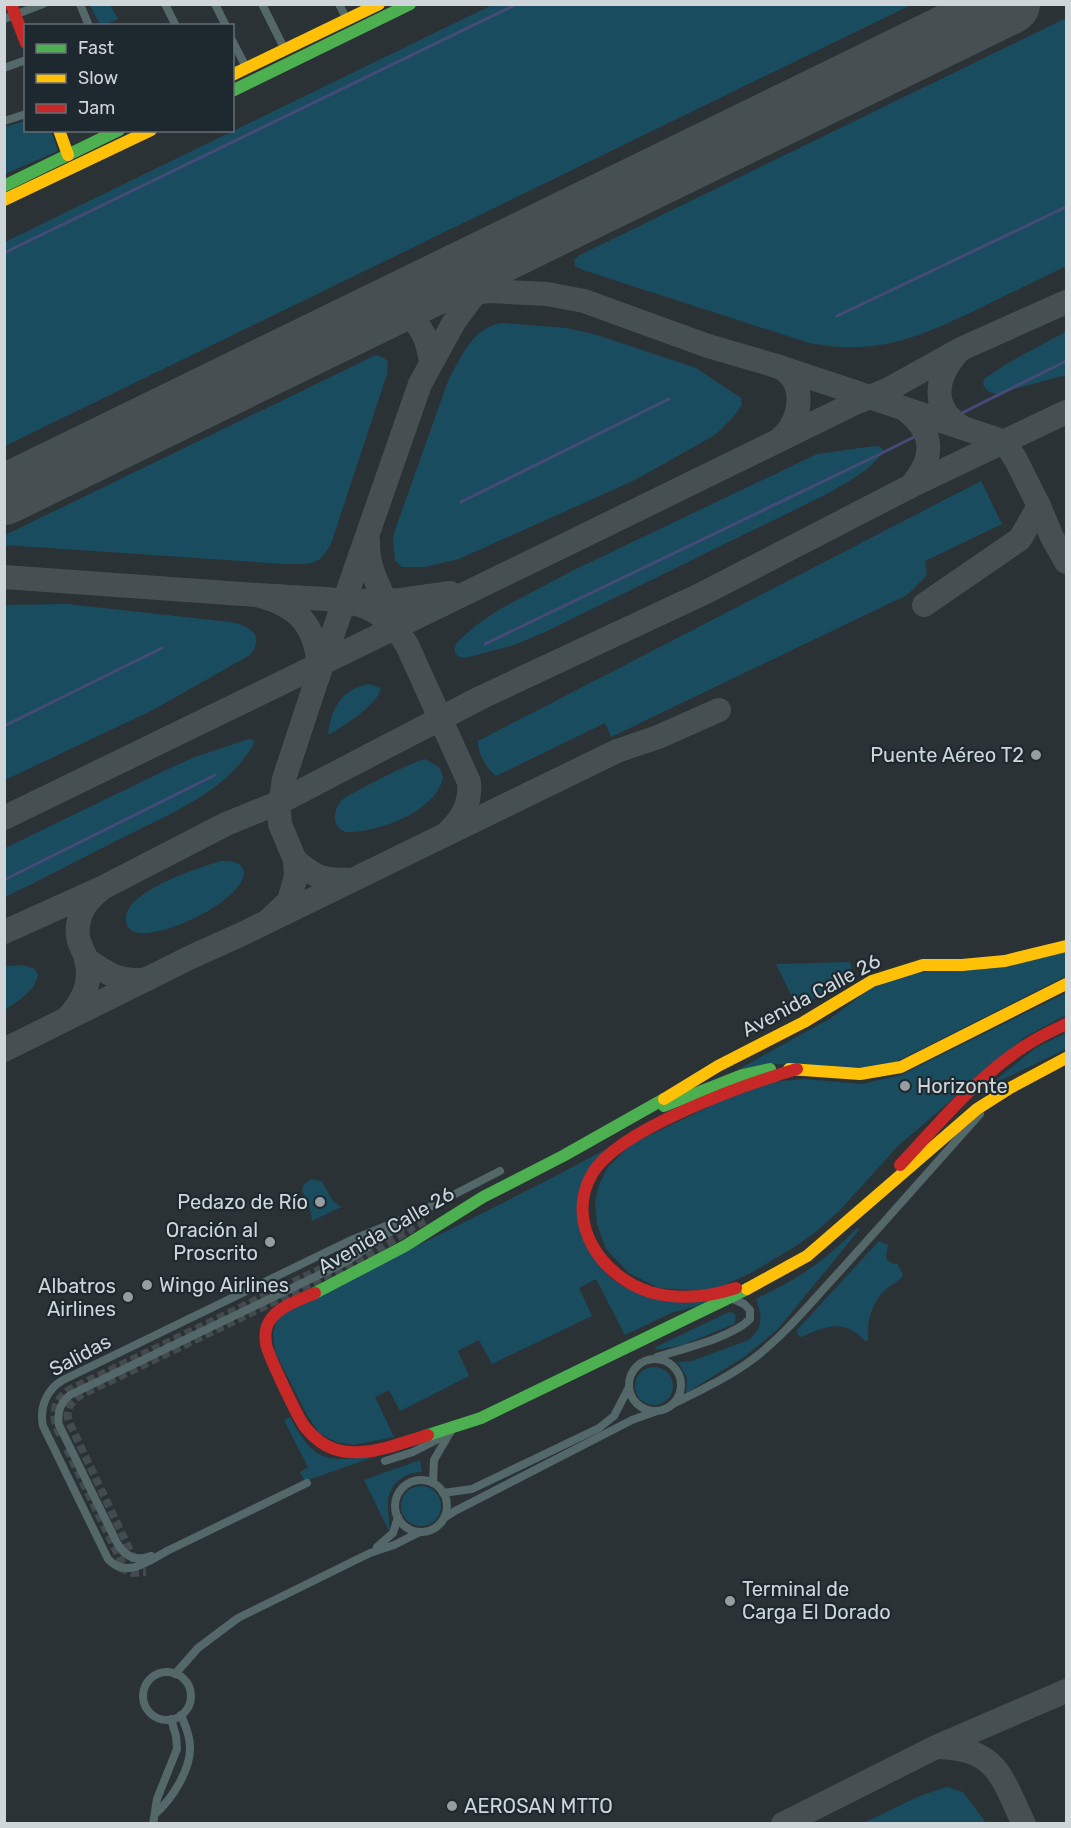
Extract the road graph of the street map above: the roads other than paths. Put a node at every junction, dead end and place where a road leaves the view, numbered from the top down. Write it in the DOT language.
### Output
graph roads {
  1 [pos="43,4"];
  2 [pos="80,4"];
  3 [pos="215,4"];
  4 [pos="262,4"];
  5 [pos="339,4"];
  6 [pos="379,4"];
  7 [pos="410,4"];
  8 [pos="169,6"];
  9 [pos="10,13"];
  10 [pos="347,20"];
  11 [pos="87,24"];
  12 [pos="175,24"];
  13 [pos="225,24"];
  14 [pos="24,39"];
  15 [pos="234,44"];
  16 [pos="285,50"];
  17 [pos="24,61"];
  18 [pos="4,68"];
  19 [pos="247,69"];
  20 [pos="234,74"];
  21 [pos="234,90"];
  22 [pos="24,115"];
  23 [pos="4,121"];
  24 [pos="59,132"];
  25 [pos="115,132"];
  26 [pos="147,132"];
  27 [pos="68,155"];
  28 [pos="4,186"];
  29 [pos="4,200"];
  30 [pos="1066,946"];
  31 [pos="1066,984"];
  32 [pos="1066,1024"];
  33 [pos="1066,1058"];
  34 [pos="797,1070"];
  35 [pos="993,1099"];
  36 [pos="626,1121"];
  37 [pos="500,1171"];
  38 [pos="420,1212"];
  39 [pos="838,1230"];
  40 [pos="772,1276"];
  41 [pos="731,1298"];
  42 [pos="654,1358"];
  43 [pos="628,1389"];
  44 [pos="674,1404"];
  45 [pos="657,1411"];
  46 [pos="481,1418"];
  47 [pos="449,1434"];
  48 [pos="385,1461"];
  49 [pos="308,1483"];
  50 [pos="433,1483"];
  51 [pos="443,1492"];
  52 [pos="398,1518"];
  53 [pos="444,1518"];
  54 [pos="420,1532"];
  55 [pos="167,1551"];
  56 [pos="370,1553"];
  57 [pos="175,1674"];
  58 [pos="181,1715"];
  59 [pos="171,1719"];
  60 [pos="156,1813"];
  61 [pos="153,1824"];
  1 -- 9 [label="street"];
  2 -- 11 [label="street"];
  3 -- 13 [label="street"];
  4 -- 16 [label="street"];
  5 -- 10 [label="street"];
  6 -- 10 [label="main road"];
  7 -- 21 [label="main road"];
  8 -- 12 [label="street"];
  9 -- 14 [label="main road"];
  10 -- 16 [label="main road"];
  15 -- 19 [label="street"];
  16 -- 19 [label="main road"];
  17 -- 18 [label="street"];
  19 -- 20 [label="main road"];
  22 -- 23 [label="street"];
  24 -- 27 [label="main road"];
  25 -- 27 [label="main road"];
  26 -- 29 [label="main road"];
  27 -- 28 [label="main road"];
  30 -- 36 [label="main road, Avenida Calle 26"];
  31 -- 34 [label="main road, Avenida Calle 26"];
  32 -- 39 [label="main road, Avenida Calle 26"];
  33 -- 35 [label="main road, Avenida Calle 26"];
  34 -- 36 [label="main road, Avenida Calle 26"];
  34 -- 40 [label="main road"];
  35 -- 39 [label="main road, Avenida Calle 26"];
  35 -- 44 [label="street, Avenida Calle 26"];
  36 -- 46 [label="main road, Avenida Calle 26"];
  37 -- 38 [label="street, Salidas"];
  38 -- 55 [label="street, Salidas, bridge"];
  38 -- 55 [label="street, Salidas, bridge"];
  39 -- 40 [label="main road, Avenida Calle 26"];
  40 -- 41 [label="main road, Avenida Calle 26"];
  41 -- 42 [label="street"];
  41 -- 46 [label="main road, Avenida Calle 26"];
  42 -- 43 [label="street"];
  42 -- 44 [label="street"];
  43 -- 45 [label="street"];
  43 -- 51 [label="street"];
  44 -- 45 [label="street"];
  45 -- 53 [label="street"];
  46 -- 47 [label="street"];
  47 -- 48 [label="street"];
  47 -- 50 [label="street"];
  49 -- 55 [label="street, Salidas"];
  50 -- 51 [label="street"];
  50 -- 52 [label="street"];
  51 -- 53 [label="street"];
  52 -- 54 [label="street"];
  52 -- 56 [label="street"];
  53 -- 54 [label="street"];
  54 -- 56 [label="street"];
  56 -- 57 [label="street"];
  57 -- 58 [label="street"];
  57 -- 59 [label="street"];
  58 -- 59 [label="street"];
  58 -- 60 [label="street"];
  59 -- 60 [label="street"];
  60 -- 61 [label="street"];
}
